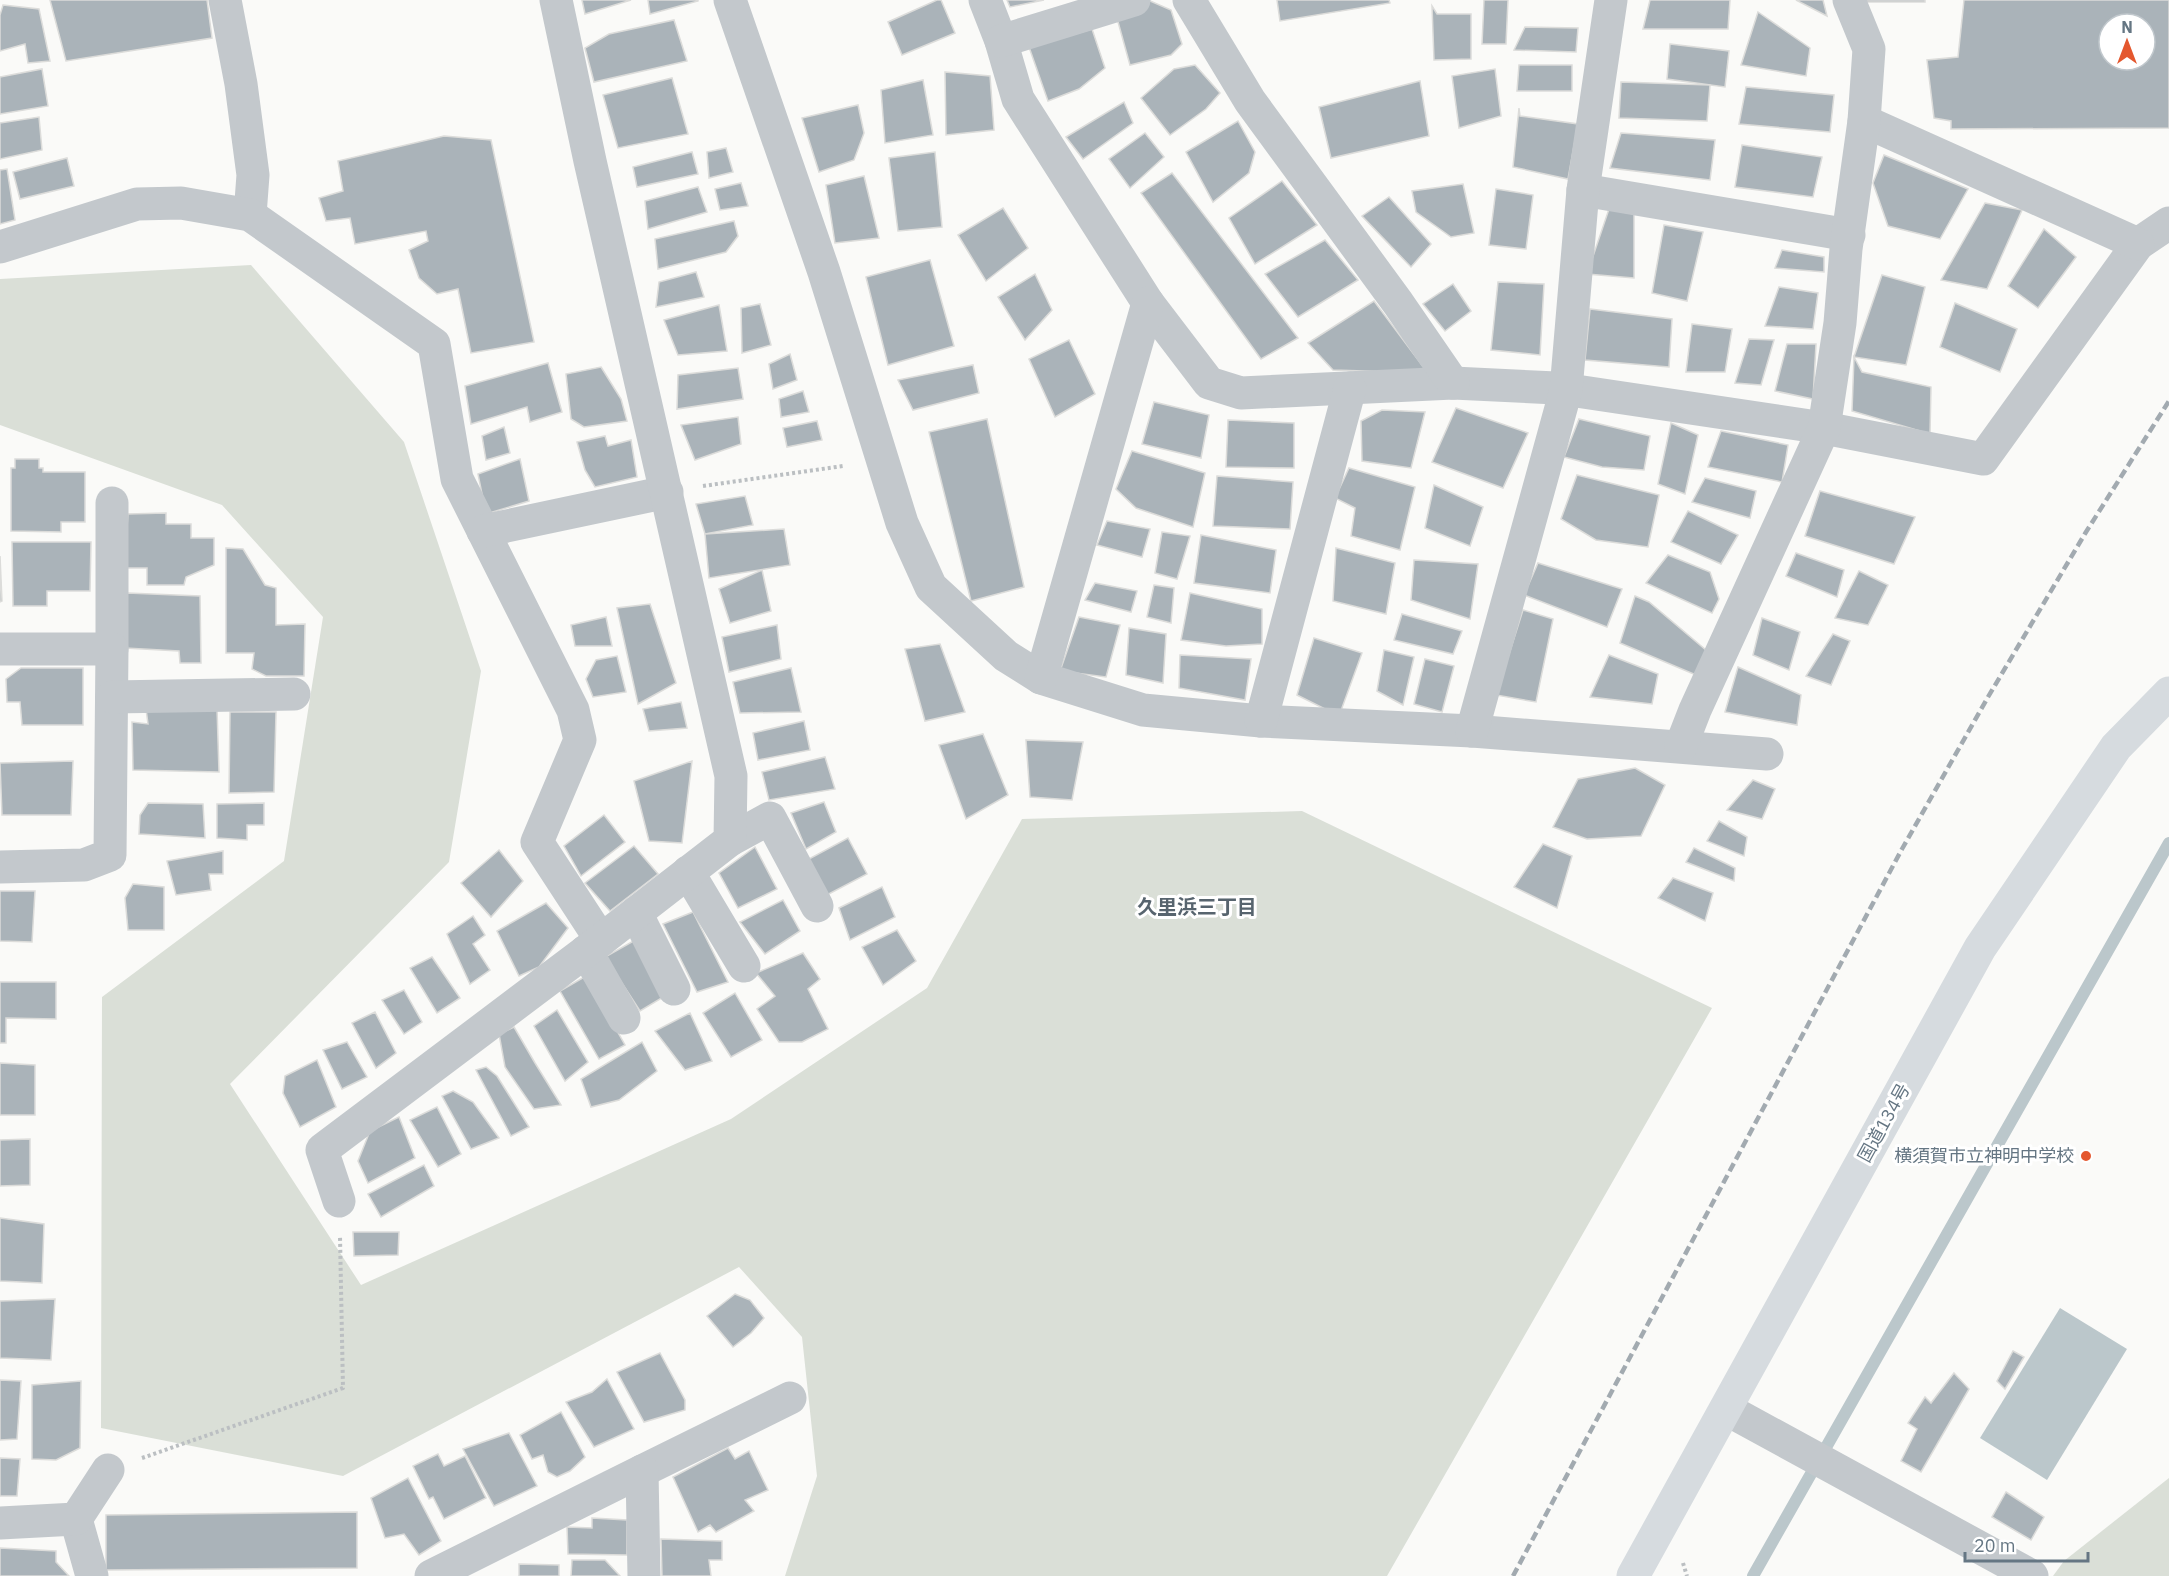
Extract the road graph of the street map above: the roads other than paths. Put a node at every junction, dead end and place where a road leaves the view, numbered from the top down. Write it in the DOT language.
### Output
graph roads {
  1 [pos="225,0"];
  2 [pos="556,0"];
  3 [pos="730,0"];
  4 [pos="985,0"];
  5 [pos="1134,0"];
  6 [pos="1189,0"];
  7 [pos="1611,0"];
  8 [pos="1849,0"];
  9 [pos="1000,41"];
  10 [pos="1864,120"];
  11 [pos="1583,190"];
  12 [pos="250,215"];
  13 [pos="2169,223"];
  14 [pos="1849,235"];
  15 [pos="2138,244"];
  16 [pos="0,248"];
  17 [pos="1149,303"];
  18 [pos="1453,383"];
  19 [pos="1350,388"];
  20 [pos="1566,390"];
  21 [pos="1824,428"];
  22 [pos="667,492"];
  23 [pos="112,503"];
  24 [pos="483,531"];
  25 [pos="0,649"];
  26 [pos="112,649"];
  27 [pos="1041,678"];
  28 [pos="2169,693"];
  29 [pos="294,694"];
  30 [pos="112,697"];
  31 [pos="1261,721"];
  32 [pos="1472,731"];
  33 [pos="1681,746"];
  34 [pos="1767,754"];
  35 [pos="730,840"];
  36 [pos="0,867"];
  37 [pos="688,872"];
  38 [pos="817,906"];
  39 [pos="636,913"];
  40 [pos="594,945"];
  41 [pos="744,966"];
  42 [pos="674,989"];
  43 [pos="624,1018"];
  44 [pos="339,1201"];
  45 [pos="790,1398"];
  46 [pos="1736,1415"];
  47 [pos="108,1470"];
  48 [pos="642,1471"];
  49 [pos="76,1519"];
  50 [pos="0,1522"];
  51 [pos="2023,1571"];
  52 [pos="92,1576"];
  53 [pos="431,1576"];
  54 [pos="644,1576"];
  55 [pos="1633,1576"];
  1 -- 12 [label="street"];
  2 -- 22 [label="street"];
  3 -- 27 [label="street"];
  4 -- 9 [label="street"];
  5 -- 9 [label="street"];
  6 -- 18 [label="street"];
  7 -- 11 [label="street"];
  8 -- 10 [label="street"];
  9 -- 17 [label="street"];
  10 -- 14 [label="street"];
  10 -- 15 [label="street"];
  11 -- 14 [label="street"];
  11 -- 20 [label="street"];
  12 -- 16 [label="street"];
  12 -- 24 [label="street"];
  13 -- 15 [label="street"];
  14 -- 21 [label="street"];
  15 -- 21 [label="street"];
  17 -- 19 [label="street"];
  17 -- 27 [label="street"];
  18 -- 19 [label="street"];
  18 -- 20 [label="street"];
  19 -- 31 [label="street"];
  20 -- 21 [label="street"];
  20 -- 32 [label="street"];
  21 -- 33 [label="street"];
  22 -- 24 [label="street"];
  22 -- 35 [label="street"];
  23 -- 26 [label="street"];
  24 -- 40 [label="street"];
  25 -- 26 [label="street"];
  26 -- 30 [label="street"];
  27 -- 31 [label="street"];
  28 -- 46 [label="highway, 国道134号"];
  29 -- 30 [label="street"];
  30 -- 36 [label="street"];
  31 -- 32 [label="street"];
  32 -- 33 [label="street"];
  33 -- 34 [label="street"];
  35 -- 37 [label="street"];
  35 -- 38 [label="street"];
  37 -- 39 [label="street"];
  37 -- 41 [label="street"];
  39 -- 40 [label="street"];
  39 -- 42 [label="street"];
  40 -- 43 [label="street"];
  40 -- 44 [label="street"];
  45 -- 48 [label="street"];
  46 -- 51 [label="street"];
  46 -- 55 [label="highway, 国道134号"];
  47 -- 49 [label="street"];
  48 -- 53 [label="street"];
  48 -- 54 [label="street"];
  49 -- 50 [label="street"];
  49 -- 52 [label="street"];
}
